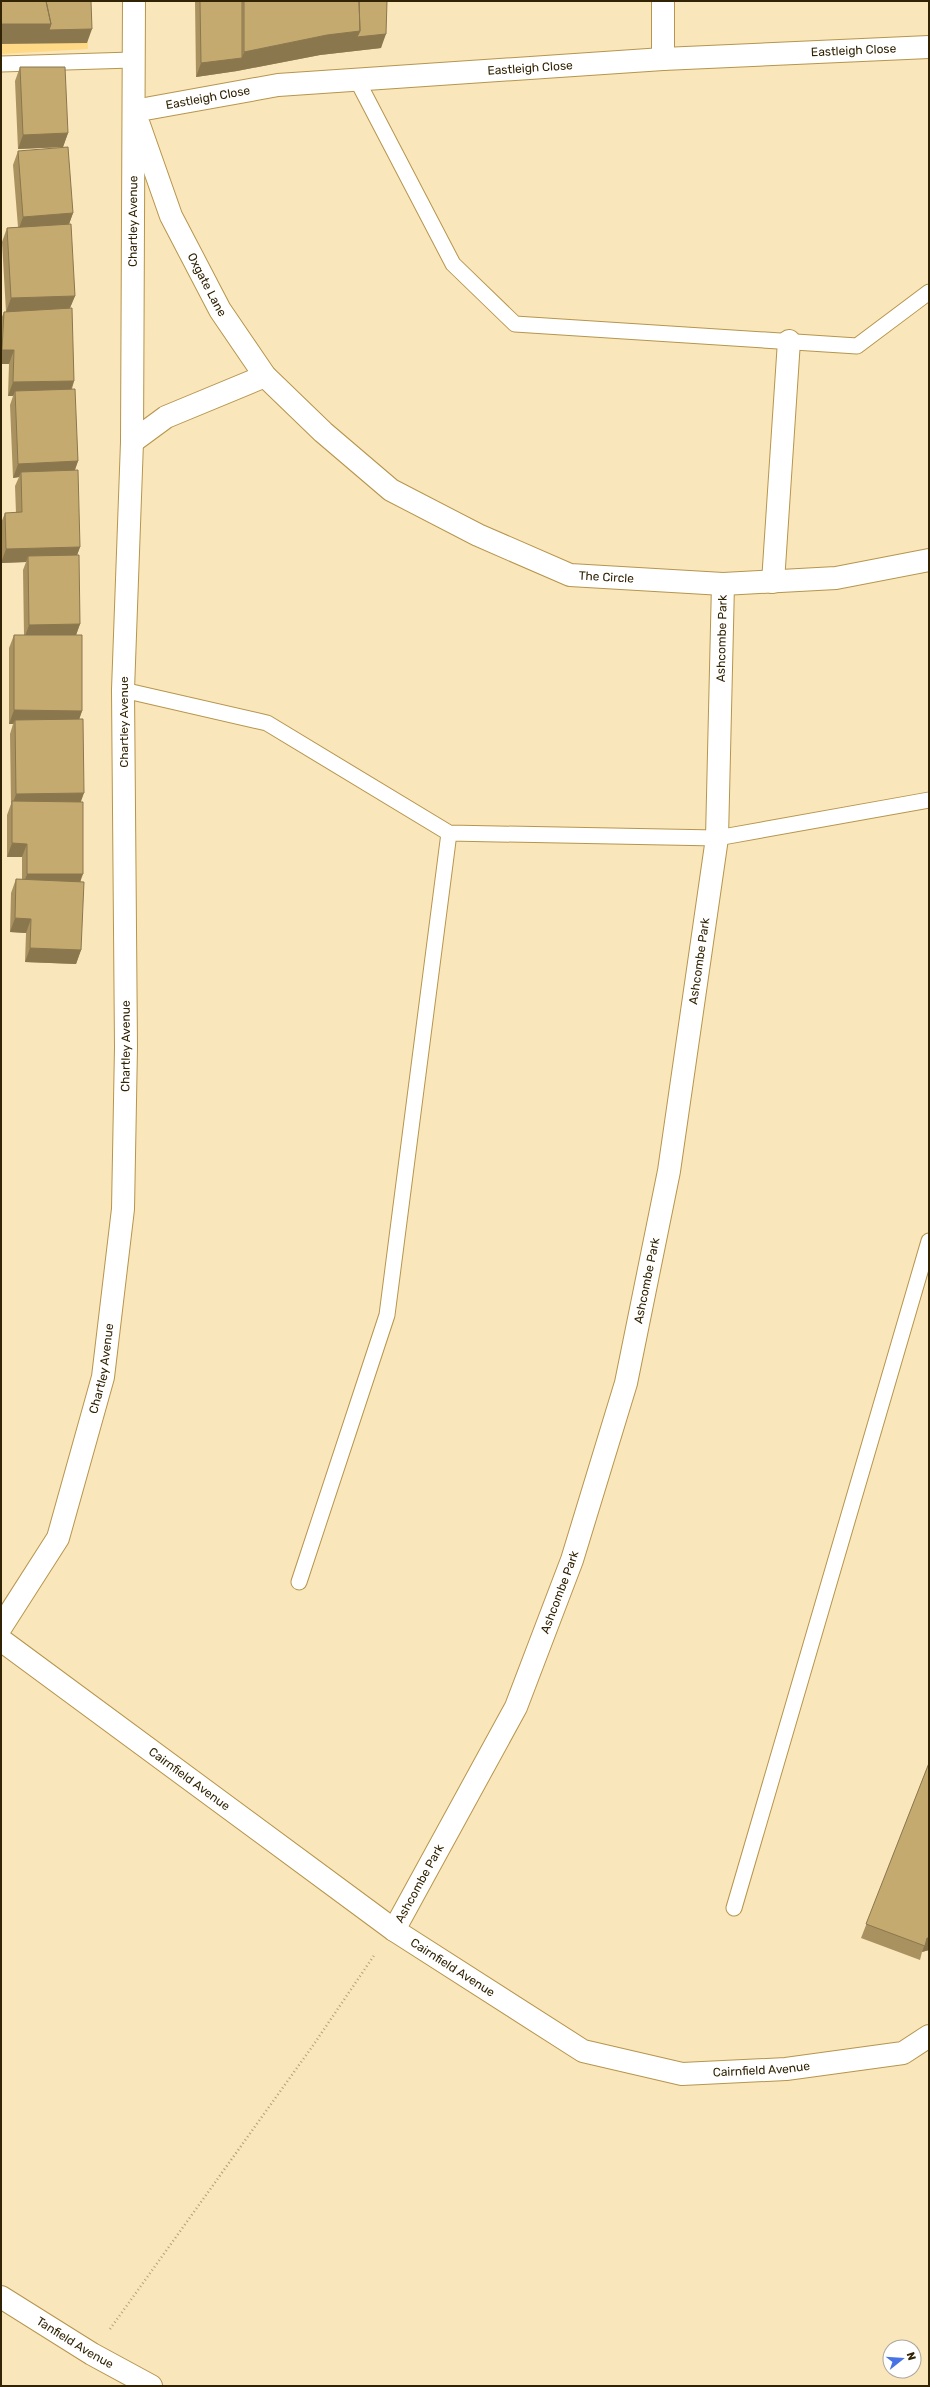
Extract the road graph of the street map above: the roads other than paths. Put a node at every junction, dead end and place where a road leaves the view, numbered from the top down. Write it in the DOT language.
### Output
graph roads {
  1 [pos="134,1"];
  2 [pos="663,1"];
  3 [pos="929,48"];
  4 [pos="663,59"];
  5 [pos="132,60"];
  6 [pos="1,64"];
  7 [pos="357,80"];
  8 [pos="134,111"];
  9 [pos="929,292"];
  10 [pos="789,341"];
  11 [pos="265,376"];
  12 [pos="323,432"];
  13 [pos="132,442"];
  14 [pos="929,560"];
  15 [pos="773,582"];
  16 [pos="723,584"];
  17 [pos="123,690"];
  18 [pos="929,800"];
  19 [pos="449,833"];
  20 [pos="717,838"];
  21 [pos="929,1240"];
  22 [pos="298,1582"];
  23 [pos="1,1627"];
  24 [pos="1,1640"];
  25 [pos="734,1908"];
  26 [pos="394,1930"];
  27 [pos="929,2036"];
  28 [pos="1,2297"];
  29 [pos="151,2386"];
  1 -- 5 [label="street, Chartley Avenue"];
  2 -- 4 [label="street"];
  3 -- 4 [label="street, Eastleigh Close"];
  4 -- 7 [label="street, Eastleigh Close"];
  5 -- 6 [label="lane"];
  5 -- 8 [label="street, Chartley Avenue"];
  7 -- 8 [label="street, Eastleigh Close"];
  7 -- 10 [label="lane"];
  8 -- 11 [label="street, Oxgate Lane"];
  8 -- 13 [label="street, Chartley Avenue"];
  9 -- 10 [label="lane"];
  10 -- 15 [label="street"];
  11 -- 12 [label="street, Oxgate Lane"];
  11 -- 13 [label="street"];
  12 -- 16 [label="street, The Circle"];
  13 -- 17 [label="street, Chartley Avenue"];
  14 -- 15 [label="street, The Circle"];
  15 -- 16 [label="street, The Circle"];
  16 -- 20 [label="street, Ashcombe Park"];
  17 -- 19 [label="lane"];
  17 -- 23 [label="street, Chartley Avenue"];
  18 -- 20 [label="lane"];
  19 -- 20 [label="lane"];
  19 -- 22 [label="lane"];
  20 -- 26 [label="street, Ashcombe Park"];
  21 -- 25 [label="lane"];
  24 -- 26 [label="street, Cairnfield Avenue"];
  26 -- 27 [label="street, Cairnfield Avenue"];
  28 -- 29 [label="street, Tanfield Avenue"];
}
